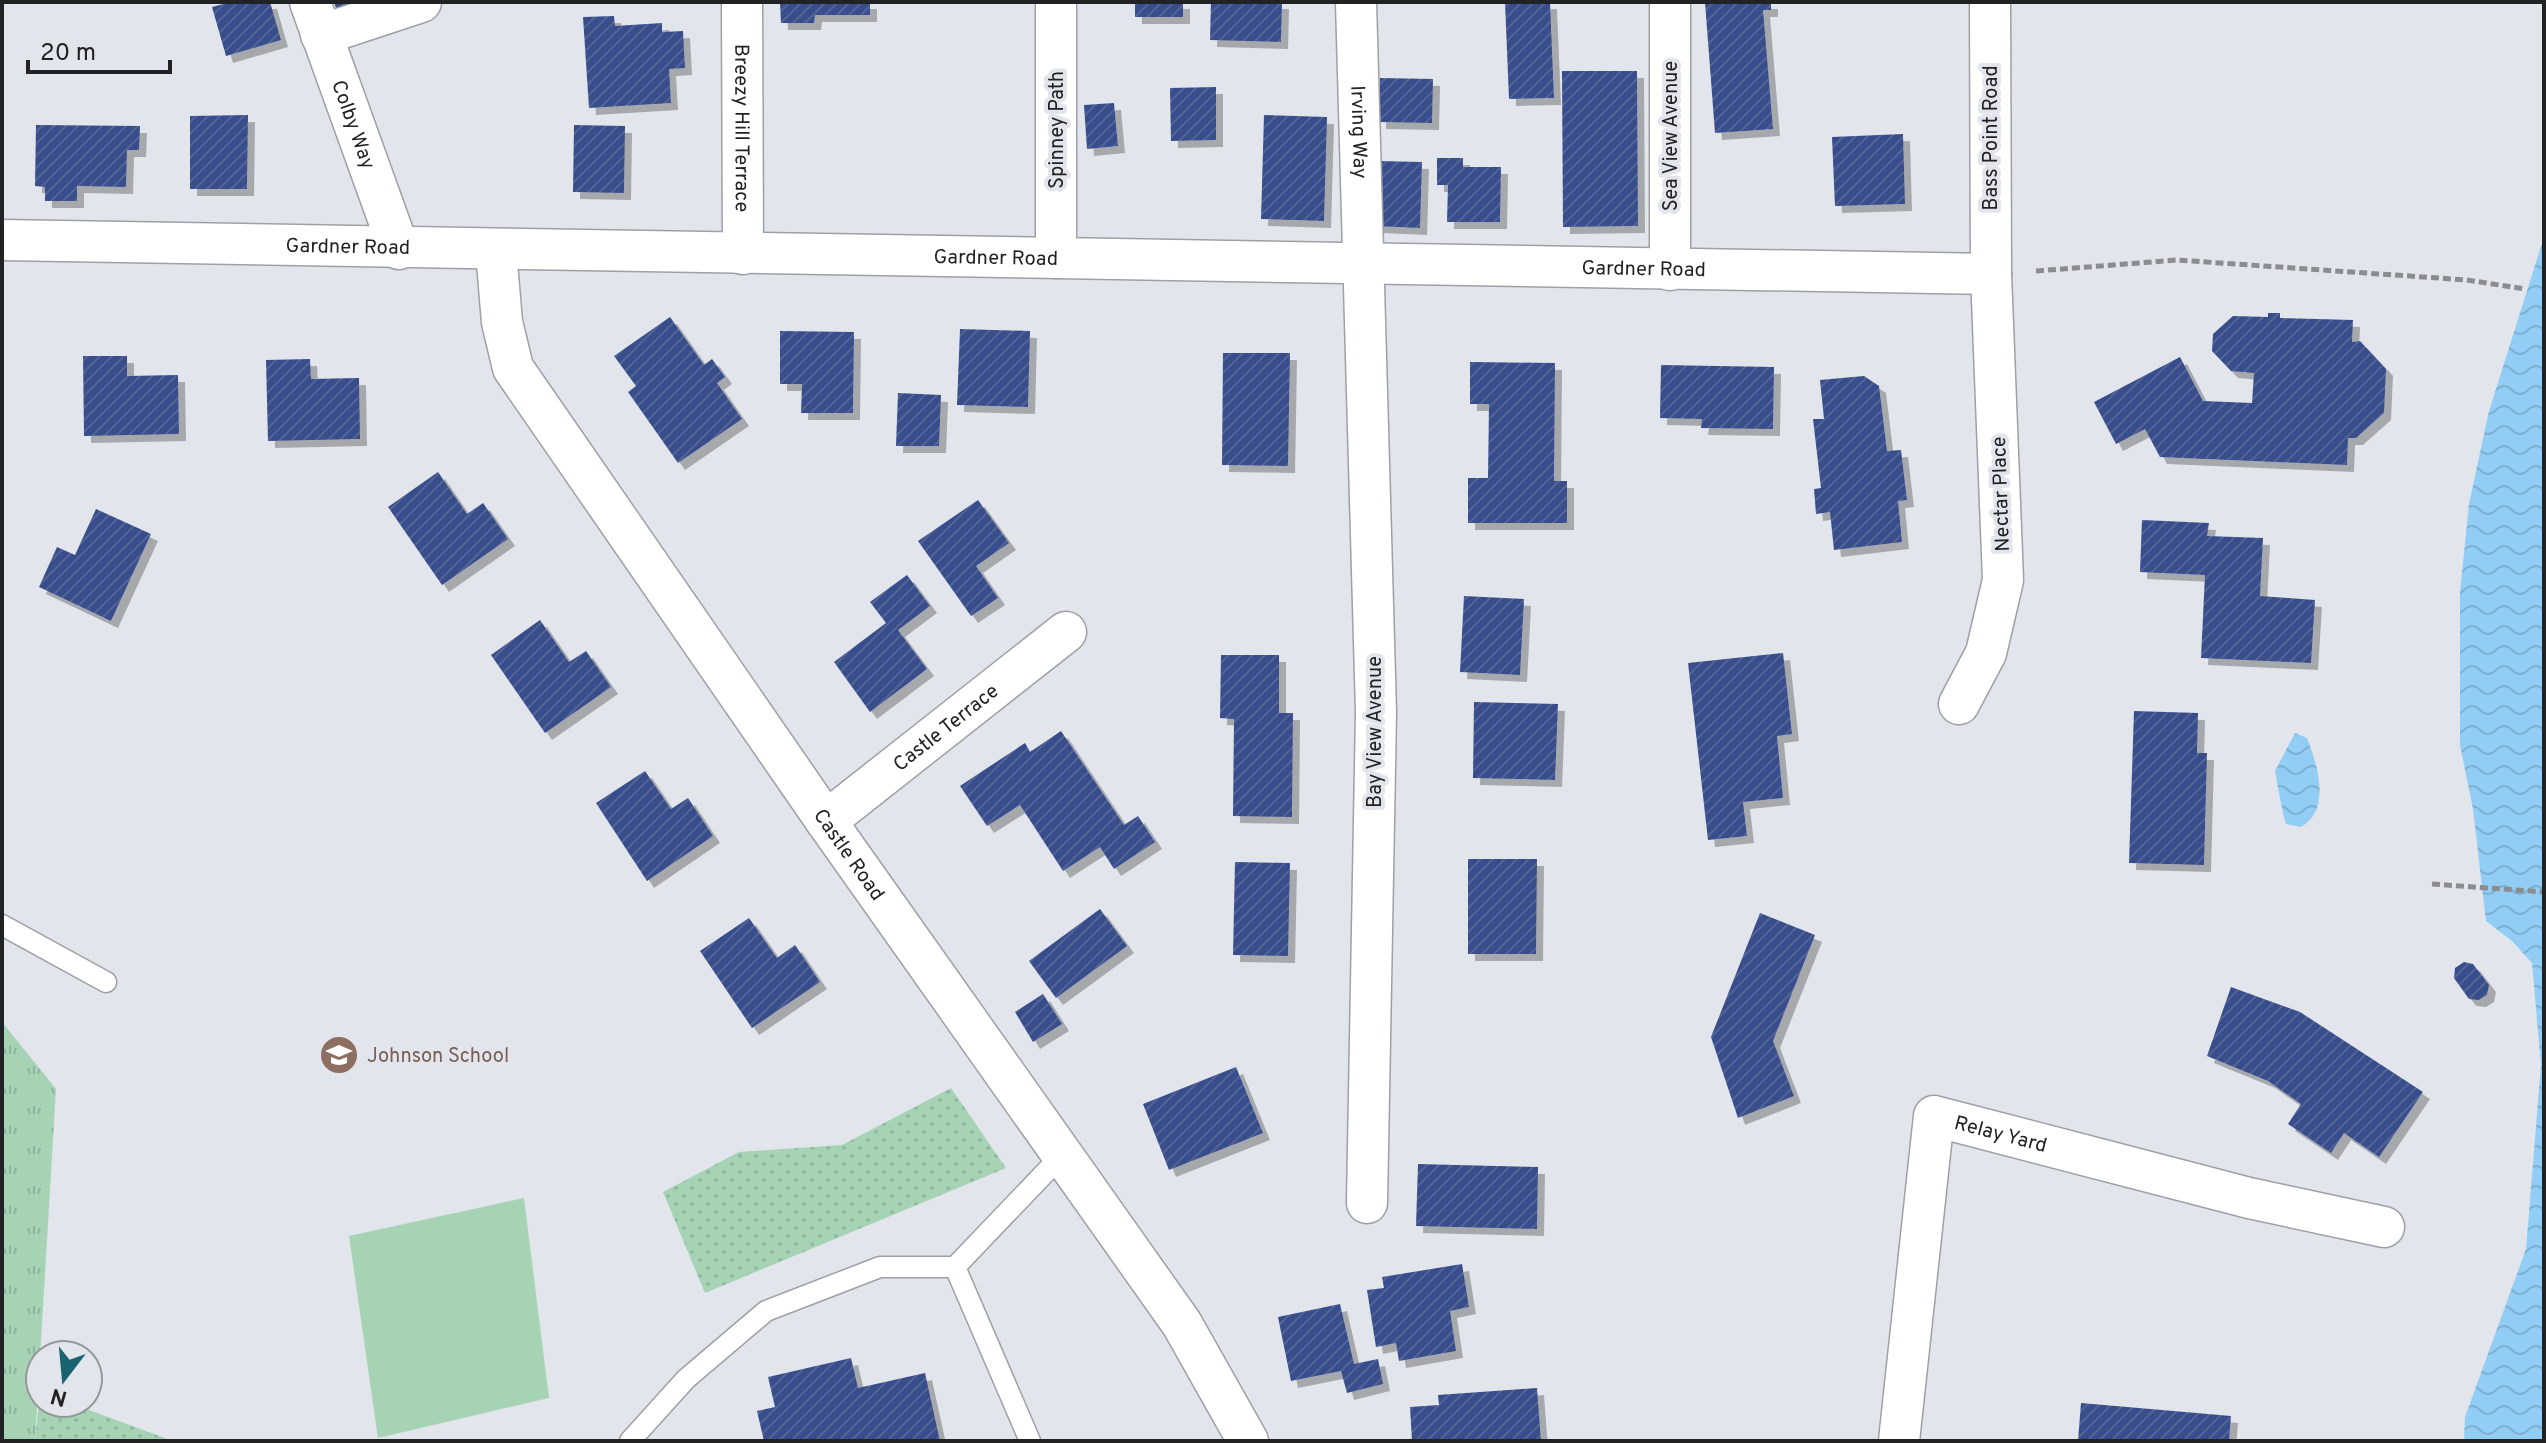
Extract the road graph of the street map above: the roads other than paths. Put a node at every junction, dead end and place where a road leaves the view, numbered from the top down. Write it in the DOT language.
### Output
graph roads {
  1 [pos="421,2"];
  2 [pos="742,2"];
  3 [pos="1056,2"];
  4 [pos="1356,2"];
  5 [pos="1670,2"];
  6 [pos="1990,2"];
  7 [pos="316,19"];
  8 [pos="2,240"];
  9 [pos="399,249"];
  10 [pos="496,251"];
  11 [pos="743,254"];
  12 [pos="1056,258"];
  13 [pos="1364,261"];
  14 [pos="1670,270"];
  15 [pos="1991,274"];
  16 [pos="1066,632"];
  17 [pos="1959,704"];
  18 [pos="826,821"];
  19 [pos="2,925"];
  20 [pos="106,982"];
  21 [pos="1062,1155"];
  22 [pos="1367,1203"];
  23 [pos="2384,1227"];
  24 [pos="955,1267"];
  25 [pos="630,1441"];
  26 [pos="1030,1441"];
  27 [pos="1248,1441"];
  28 [pos="1899,1441"];
  1 -- 7 [label="street"];
  2 -- 11 [label="street, Breezy Hill Terrace"];
  3 -- 12 [label="street, Spinney Path"];
  4 -- 13 [label="street, Irving Way"];
  5 -- 14 [label="street, Sea View Avenue"];
  6 -- 15 [label="street, Bass Point Road"];
  7 -- 9 [label="street, Colby Way"];
  8 -- 9 [label="street, Gardner Road"];
  9 -- 10 [label="street, Gardner Road"];
  10 -- 11 [label="street, Gardner Road"];
  10 -- 18 [label="street, Castle Road"];
  11 -- 12 [label="street, Gardner Road"];
  12 -- 13 [label="street, Gardner Road"];
  13 -- 14 [label="street, Gardner Road"];
  13 -- 22 [label="street, Bay View Avenue"];
  14 -- 15 [label="street, Gardner Road"];
  15 -- 17 [label="street, Nectar Place"];
  16 -- 18 [label="street, Castle Terrace"];
  18 -- 21 [label="street, Castle Road"];
  19 -- 20 [label="lane"];
  21 -- 24 [label="lane"];
  21 -- 27 [label="street, Castle Road"];
  23 -- 28 [label="street, Relay Yard"];
  24 -- 25 [label="lane"];
  24 -- 26 [label="lane"];
}
